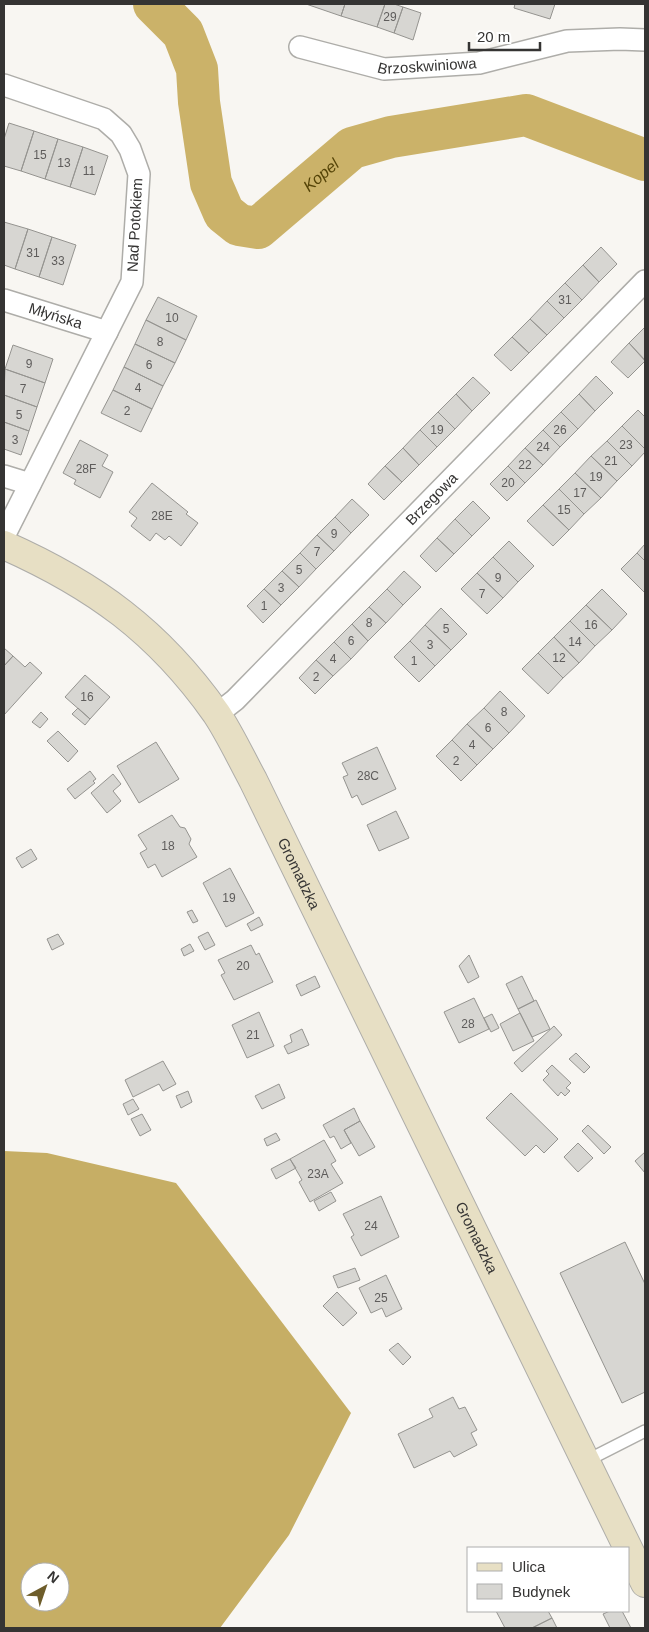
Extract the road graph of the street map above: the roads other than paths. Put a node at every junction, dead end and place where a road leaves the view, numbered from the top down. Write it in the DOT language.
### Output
graph roads {
  1 [pos="645,40"];
  2 [pos="300,47"];
  3 [pos="4,86"];
  4 [pos="645,281"];
  5 [pos="4,300"];
  6 [pos="108,332"];
  7 [pos="4,476"];
  8 [pos="30,484"];
  9 [pos="4,536"];
  10 [pos="4,545"];
  11 [pos="216,714"];
  12 [pos="645,1431"];
  13 [pos="586,1461"];
  14 [pos="628,1547"];
  15 [pos="629,1550"];
  16 [pos="645,1583"];
  1 -- 2 [label="street, Brzoskwiniowa"];
  3 -- 6 [label="street, Nad Potokiem"];
  4 -- 11 [label="street, Brzegowa"];
  5 -- 6 [label="street, Młyńska"];
  6 -- 8 [label="street, Nad Potokiem"];
  7 -- 8 [label="street"];
  8 -- 9 [label="street, Nad Potokiem"];
  10 -- 11 [label="street, Gromadzka"];
  11 -- 13 [label="street, Gromadzka"];
  12 -- 13 [label="lane"];
  13 -- 14 [label="street, Gromadzka"];
  15 -- 16 [label="street, Gromadzka"];
}
